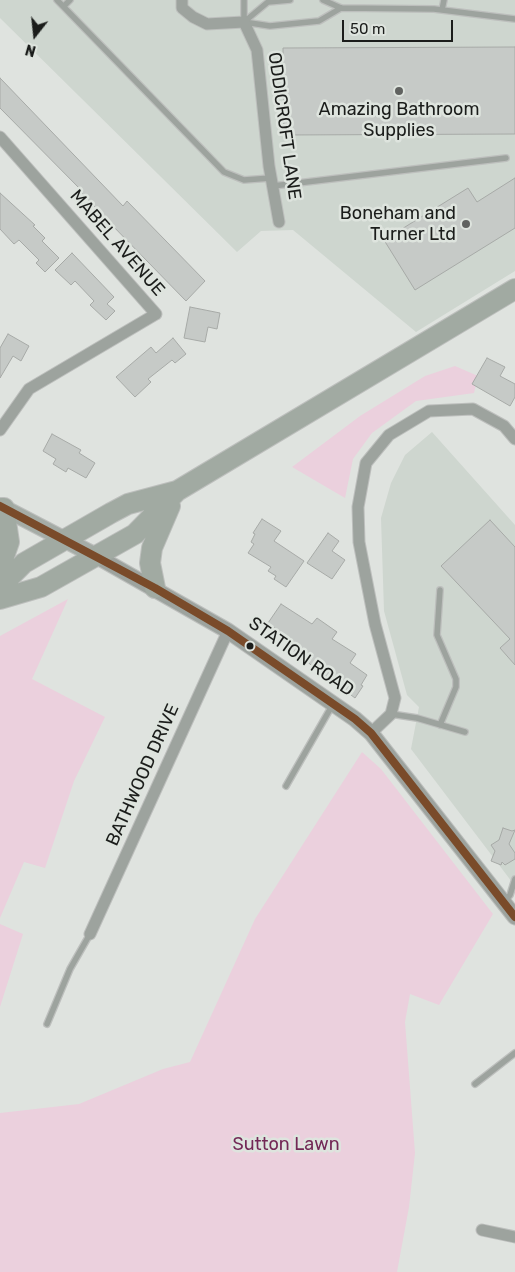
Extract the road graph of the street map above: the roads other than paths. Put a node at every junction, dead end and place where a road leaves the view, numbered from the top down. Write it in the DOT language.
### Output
graph roads {
  1 [pos="57,0"];
  2 [pos="70,0"];
  3 [pos="182,0"];
  4 [pos="244,0"];
  5 [pos="290,0"];
  6 [pos="323,0"];
  7 [pos="444,0"];
  8 [pos="64,6"];
  9 [pos="341,8"];
  10 [pos="442,10"];
  11 [pos="515,19"];
  12 [pos="244,22"];
  13 [pos="0,137"];
  14 [pos="506,158"];
  15 [pos="272,182"];
  16 [pos="279,222"];
  17 [pos="515,289"];
  18 [pos="0,430"];
  19 [pos="515,439"];
  20 [pos="177,491"];
  21 [pos="2,507"];
  22 [pos="64,540"];
  23 [pos="96,556"];
  24 [pos="0,568"];
  25 [pos="0,587"];
  26 [pos="156,588"];
  27 [pos="440,590"];
  28 [pos="0,599"];
  29 [pos="228,631"];
  30 [pos="333,704"];
  31 [pos="391,714"];
  32 [pos="440,725"];
  33 [pos="464,732"];
  34 [pos="371,733"];
  35 [pos="286,786"];
  36 [pos="515,878"];
  37 [pos="504,902"];
  38 [pos="515,918"];
  39 [pos="90,934"];
  40 [pos="48,1024"];
  41 [pos="515,1053"];
  42 [pos="476,1084"];
  43 [pos="482,1230"];
  44 [pos="515,1237"];
  1 -- 8 [label="lane"];
  2 -- 8 [label="lane"];
  3 -- 12 [label="street"];
  4 -- 12 [label="lane"];
  5 -- 12 [label="lane"];
  6 -- 9 [label="lane"];
  7 -- 10 [label="lane"];
  8 -- 15 [label="lane"];
  9 -- 10 [label="lane"];
  9 -- 12 [label="lane"];
  10 -- 11 [label="lane"];
  12 -- 15 [label="street, ODDICROFT LANE"];
  13 -- 18 [label="street, MABEL AVENUE"];
  14 -- 15 [label="lane"];
  15 -- 16 [label="street, ODDICROFT LANE"];
  17 -- 20 [label="highway"];
  19 -- 31 [label="street"];
  20 -- 22 [label="highway"];
  20 -- 23 [label="highway"];
  20 -- 26 [label="highway"];
  21 -- 22 [label="main road, STATION ROAD"];
  21 -- 24 [label="highway"];
  22 -- 23 [label="main road, STATION ROAD"];
  22 -- 25 [label="highway"];
  23 -- 26 [label="street, STATION ROAD"];
  23 -- 28 [label="highway"];
  26 -- 29 [label="street, STATION ROAD"];
  27 -- 32 [label="lane"];
  29 -- 30 [label="street, STATION ROAD"];
  29 -- 39 [label="street, BATHWOOD DRIVE"];
  30 -- 34 [label="street, STATION ROAD"];
  30 -- 35 [label="lane"];
  31 -- 32 [label="lane"];
  31 -- 34 [label="street"];
  32 -- 33 [label="lane"];
  34 -- 37 [label="street, STATION ROAD"];
  36 -- 37 [label="lane"];
  37 -- 38 [label="street, STATION ROAD"];
  39 -- 40 [label="lane"];
  41 -- 42 [label="lane"];
  43 -- 44 [label="street"];
}
